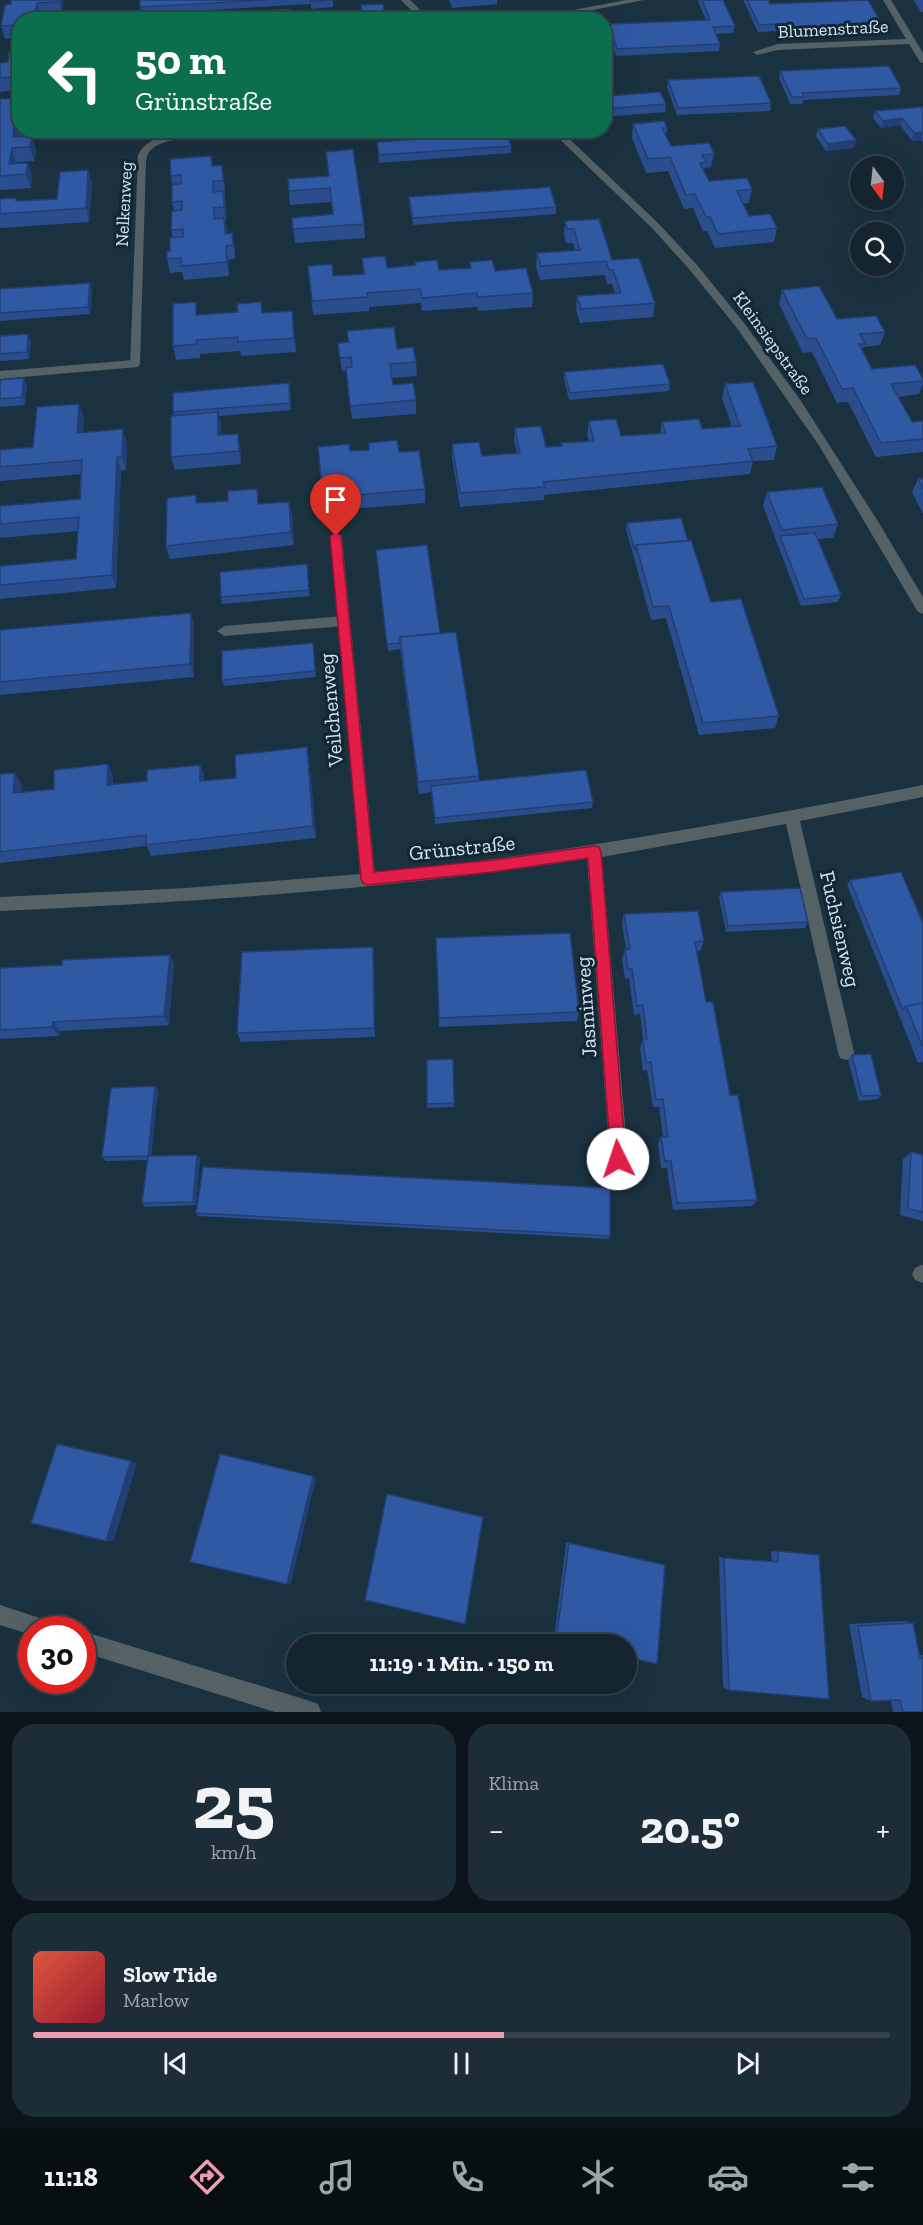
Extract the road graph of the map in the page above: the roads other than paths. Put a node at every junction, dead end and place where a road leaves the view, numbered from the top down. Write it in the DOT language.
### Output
graph roads {
  1 [pos="405,0"];
  2 [pos="640,0"];
  3 [pos="887,0"];
  4 [pos="418,12"];
  5 [pos="571,12"];
  6 [pos="911,41"];
  7 [pos="757,52"];
  8 [pos="923,60"];
  9 [pos="176,138"];
  10 [pos="562,138"];
  11 [pos="0,375"];
  12 [pos="336,536"];
  13 [pos="923,609"];
  14 [pos="344,621"];
  15 [pos="224,632"];
  16 [pos="923,791"];
  17 [pos="792,817"];
  18 [pos="594,852"];
  19 [pos="368,879"];
  20 [pos="0,904"];
  21 [pos="846,1052"];
  22 [pos="618,1159"];
  23 [pos="0,1615"];
  24 [pos="18,1621"];
  25 [pos="96,1645"];
  26 [pos="310,1712"];
  1 -- 4 [label="street"];
  2 -- 5 [label="street"];
  3 -- 6 [label="street, Blumenstraße"];
  6 -- 7 [label="street, Blumenstraße"];
  6 -- 8 [label="street, Blumenstraße"];
  9 -- 11 [label="street, Nelkenweg"];
  10 -- 13 [label="street, Kleinsiepstraße"];
  12 -- 14 [label="street, Veilchenweg"];
  14 -- 15 [label="street"];
  14 -- 19 [label="street, Veilchenweg"];
  16 -- 17 [label="street, Grünstraße"];
  17 -- 18 [label="street, Grünstraße"];
  17 -- 21 [label="street, Fuchsienweg"];
  18 -- 19 [label="street, Grünstraße"];
  18 -- 22 [label="street, Jasminweg"];
  19 -- 20 [label="street, Grünstraße"];
  23 -- 24 [label="street"];
  25 -- 26 [label="street"];
}
